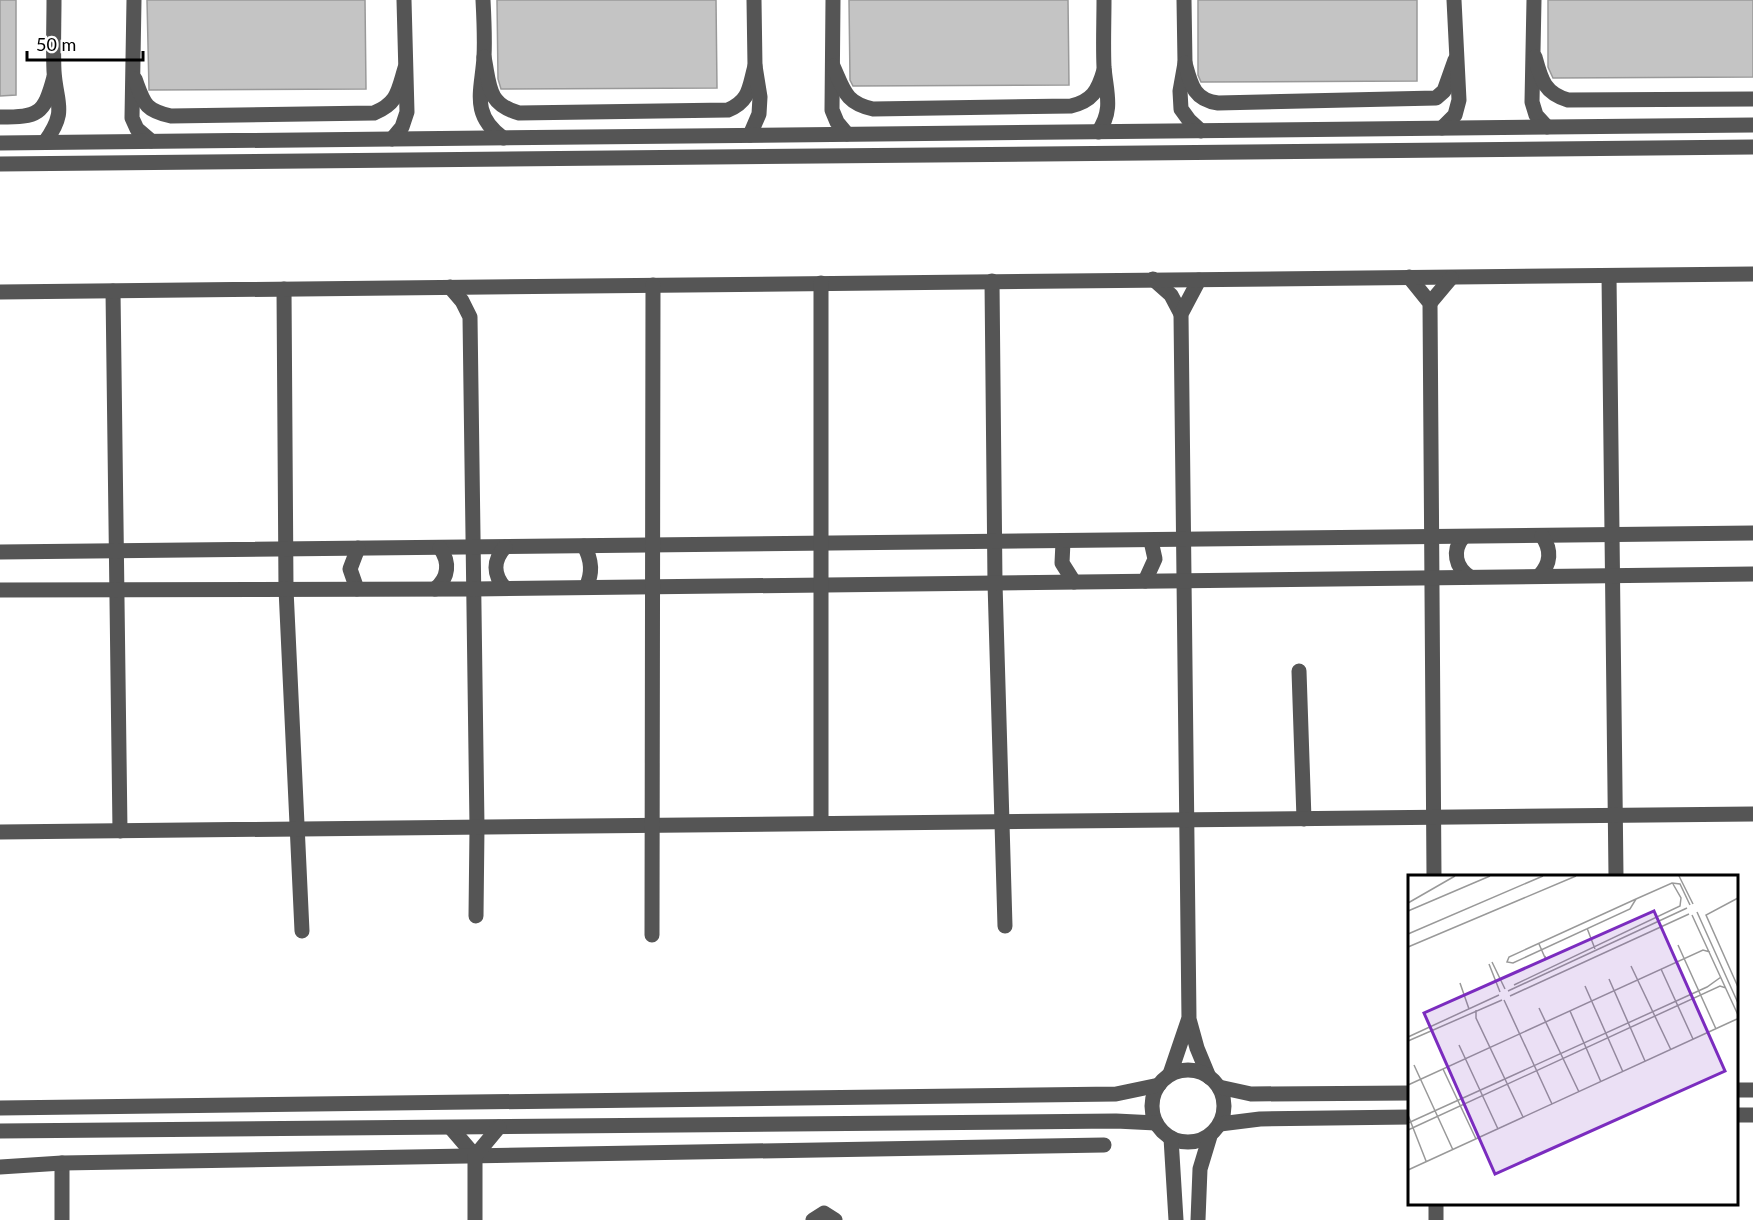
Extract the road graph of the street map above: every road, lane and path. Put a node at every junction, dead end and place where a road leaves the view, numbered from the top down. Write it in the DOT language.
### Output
graph roads {
  1 [pos="54,0"];
  2 [pos="134,0"];
  3 [pos="404,0"];
  4 [pos="483,0"];
  5 [pos="754,0"];
  6 [pos="833,0"];
  7 [pos="1104,0"];
  8 [pos="1184,0"];
  9 [pos="1454,0"];
  10 [pos="1534,0"];
  11 [pos="484,57"];
  12 [pos="1535,57"];
  13 [pos="1455,60"];
  14 [pos="1185,63"];
  15 [pos="755,66"];
  16 [pos="833,66"];
  17 [pos="405,68"];
  18 [pos="1104,70"];
  19 [pos="54,74"];
  20 [pos="135,79"];
  21 [pos="1753,99"];
  22 [pos="0,117"];
  23 [pos="1753,125"];
  24 [pos="1547,127"];
  25 [pos="1442,128"];
  26 [pos="1201,131"];
  27 [pos="1098,132"];
  28 [pos="848,134"];
  29 [pos="750,135"];
  30 [pos="503,138"];
  31 [pos="392,139"];
  32 [pos="151,141"];
  33 [pos="45,142"];
  34 [pos="0,143"];
  35 [pos="1753,147"];
  36 [pos="0,164"];
  37 [pos="1753,274"];
  38 [pos="1609,276"];
  39 [pos="1409,277"];
  40 [pos="1451,278"];
  41 [pos="1153,279"];
  42 [pos="1199,280"];
  43 [pos="992,281"];
  44 [pos="821,283"];
  45 [pos="653,285"];
  46 [pos="486,286"];
  47 [pos="450,287"];
  48 [pos="284,289"];
  49 [pos="113,291"];
  50 [pos="0,292"];
  51 [pos="1430,303"];
  52 [pos="1181,314"];
  53 [pos="470,317"];
  54 [pos="1753,533"];
  55 [pos="1612,535"];
  56 [pos="1542,536"];
  57 [pos="1431,537"];
  58 [pos="1463,537"];
  59 [pos="1151,541"];
  60 [pos="1184,541"];
  61 [pos="1064,542"];
  62 [pos="995,543"];
  63 [pos="820,544"];
  64 [pos="584,546"];
  65 [pos="652,546"];
  66 [pos="475,547"];
  67 [pos="505,547"];
  68 [pos="358,548"];
  69 [pos="440,548"];
  70 [pos="285,549"];
  71 [pos="116,550"];
  72 [pos="0,552"];
  73 [pos="1753,574"];
  74 [pos="1613,575"];
  75 [pos="1539,576"];
  76 [pos="1470,577"];
  77 [pos="1431,578"];
  78 [pos="1184,580"];
  79 [pos="1145,581"];
  80 [pos="1074,582"];
  81 [pos="995,583"];
  82 [pos="820,585"];
  83 [pos="586,587"];
  84 [pos="652,587"];
  85 [pos="505,588"];
  86 [pos="286,589"];
  87 [pos="357,589"];
  88 [pos="435,589"];
  89 [pos="475,589"];
  90 [pos="0,590"];
  91 [pos="117,590"];
  92 [pos="1299,671"];
  93 [pos="1753,814"];
  94 [pos="1616,816"];
  95 [pos="1433,818"];
  96 [pos="1304,819"];
  97 [pos="1187,820"];
  98 [pos="1001,822"];
  99 [pos="821,823"];
  100 [pos="652,825"];
  101 [pos="477,827"];
  102 [pos="295,828"];
  103 [pos="120,831"];
  104 [pos="0,832"];
  105 [pos="1434,875"];
  106 [pos="1616,875"];
  107 [pos="476,916"];
  108 [pos="1005,926"];
  109 [pos="302,931"];
  110 [pos="652,935"];
  111 [pos="1189,1018"];
  112 [pos="1165,1080"];
  113 [pos="1214,1082"];
  114 [pos="1408,1093"];
  115 [pos="0,1108"];
  116 [pos="1408,1117"];
  117 [pos="1156,1123"];
  118 [pos="824,1124"];
  119 [pos="499,1127"];
  120 [pos="452,1128"];
  121 [pos="1215,1130"];
  122 [pos="0,1131"];
  123 [pos="1172,1138"];
  124 [pos="1104,1146"];
  125 [pos="824,1150"];
  126 [pos="475,1156"];
  127 [pos="62,1163"];
  128 [pos="0,1167"];
  129 [pos="62,1220"];
  130 [pos="475,1220"];
  131 [pos="813,1220"];
  132 [pos="835,1220"];
  133 [pos="1176,1220"];
  134 [pos="1198,1220"];
  1 -- 19 [label="street"];
  2 -- 20 [label="street"];
  3 -- 17 [label="street"];
  4 -- 11 [label="street"];
  5 -- 15 [label="street"];
  6 -- 16 [label="street"];
  7 -- 18 [label="street"];
  8 -- 14 [label="street"];
  9 -- 13 [label="street"];
  10 -- 12 [label="street"];
  11 -- 15 [label="street"];
  11 -- 30 [label="street"];
  12 -- 21 [label="street"];
  12 -- 24 [label="street"];
  13 -- 14 [label="street"];
  13 -- 25 [label="street"];
  14 -- 26 [label="street"];
  15 -- 29 [label="street"];
  16 -- 18 [label="street"];
  16 -- 28 [label="street"];
  17 -- 20 [label="street"];
  17 -- 31 [label="street"];
  18 -- 27 [label="street"];
  19 -- 22 [label="street"];
  19 -- 33 [label="street"];
  20 -- 32 [label="street"];
  23 -- 24 [label="street"];
  24 -- 25 [label="street"];
  25 -- 26 [label="street"];
  26 -- 27 [label="street"];
  27 -- 28 [label="street"];
  28 -- 29 [label="street"];
  29 -- 30 [label="street"];
  30 -- 31 [label="street"];
  31 -- 32 [label="street"];
  32 -- 33 [label="street"];
  33 -- 34 [label="street"];
  35 -- 36 [label="street"];
  37 -- 38 [label="street"];
  38 -- 40 [label="street"];
  38 -- 55 [label="street"];
  39 -- 40 [label="street"];
  39 -- 42 [label="street"];
  39 -- 51 [label="street"];
  40 -- 51 [label="street"];
  41 -- 42 [label="street"];
  41 -- 43 [label="street"];
  41 -- 52 [label="street"];
  42 -- 52 [label="street"];
  43 -- 44 [label="street"];
  43 -- 62 [label="street"];
  44 -- 45 [label="street"];
  44 -- 63 [label="street"];
  45 -- 46 [label="street"];
  45 -- 65 [label="street"];
  46 -- 47 [label="street"];
  46 -- 53 [label="street"];
  47 -- 48 [label="street"];
  47 -- 53 [label="street"];
  48 -- 49 [label="street"];
  48 -- 70 [label="street"];
  49 -- 50 [label="street"];
  49 -- 71 [label="street"];
  51 -- 57 [label="street"];
  52 -- 60 [label="street"];
  53 -- 66 [label="street"];
  54 -- 55 [label="street"];
  55 -- 56 [label="street"];
  55 -- 74 [label="street"];
  56 -- 58 [label="street"];
  56 -- 75 [label="street"];
  57 -- 58 [label="street"];
  57 -- 60 [label="street"];
  57 -- 77 [label="street"];
  58 -- 76 [label="street"];
  59 -- 60 [label="street"];
  59 -- 61 [label="street"];
  59 -- 79 [label="street"];
  60 -- 78 [label="street"];
  61 -- 62 [label="street"];
  61 -- 80 [label="street"];
  62 -- 63 [label="street"];
  62 -- 81 [label="street"];
  63 -- 65 [label="street"];
  63 -- 82 [label="street"];
  64 -- 65 [label="street"];
  64 -- 67 [label="street"];
  64 -- 83 [label="street"];
  65 -- 84 [label="street"];
  66 -- 67 [label="street"];
  66 -- 69 [label="street"];
  66 -- 89 [label="street"];
  67 -- 85 [label="street"];
  68 -- 69 [label="street"];
  68 -- 70 [label="street"];
  68 -- 87 [label="street"];
  69 -- 88 [label="street"];
  70 -- 71 [label="street"];
  70 -- 86 [label="street"];
  71 -- 72 [label="street"];
  71 -- 91 [label="street"];
  73 -- 74 [label="street"];
  74 -- 75 [label="street"];
  74 -- 94 [label="street"];
  75 -- 76 [label="street"];
  76 -- 77 [label="street"];
  77 -- 78 [label="street"];
  77 -- 95 [label="street"];
  78 -- 79 [label="street"];
  78 -- 97 [label="street"];
  79 -- 80 [label="street"];
  80 -- 81 [label="street"];
  81 -- 82 [label="street"];
  81 -- 98 [label="street"];
  82 -- 84 [label="street"];
  82 -- 99 [label="street"];
  83 -- 84 [label="street"];
  83 -- 85 [label="street"];
  84 -- 100 [label="street"];
  85 -- 89 [label="street"];
  86 -- 87 [label="street"];
  86 -- 91 [label="street"];
  86 -- 102 [label="street"];
  87 -- 88 [label="street"];
  88 -- 89 [label="street"];
  89 -- 101 [label="street"];
  90 -- 91 [label="street"];
  91 -- 103 [label="street"];
  92 -- 96 [label="street"];
  93 -- 94 [label="street"];
  94 -- 95 [label="street"];
  94 -- 106 [label="street"];
  95 -- 96 [label="street"];
  95 -- 105 [label="street"];
  96 -- 97 [label="street"];
  97 -- 98 [label="street"];
  97 -- 111 [label="street"];
  98 -- 99 [label="street"];
  98 -- 108 [label="street"];
  99 -- 100 [label="street"];
  100 -- 101 [label="street"];
  100 -- 110 [label="street"];
  101 -- 102 [label="street"];
  101 -- 107 [label="street"];
  102 -- 103 [label="street"];
  102 -- 109 [label="street"];
  103 -- 104 [label="street"];
  111 -- 112 [label="street"];
  111 -- 113 [label="street"];
  112 -- 113 [label="street"];
  112 -- 115 [label="street"];
  112 -- 117 [label="street"];
  113 -- 114 [label="street"];
  113 -- 121 [label="street"];
  116 -- 121 [label="street"];
  117 -- 118 [label="street"];
  117 -- 123 [label="street"];
  118 -- 119 [label="street"];
  118 -- 125 [label="street"];
  119 -- 120 [label="street"];
  119 -- 126 [label="street"];
  120 -- 122 [label="street"];
  120 -- 126 [label="street"];
  121 -- 123 [label="street"];
  121 -- 134 [label="street"];
  123 -- 133 [label="street"];
  124 -- 125 [label="street"];
  125 -- 126 [label="street"];
  126 -- 127 [label="street"];
  126 -- 130 [label="street"];
  127 -- 128 [label="street"];
  127 -- 129 [label="street"];
  131 -- 132 [label="street"];
}
